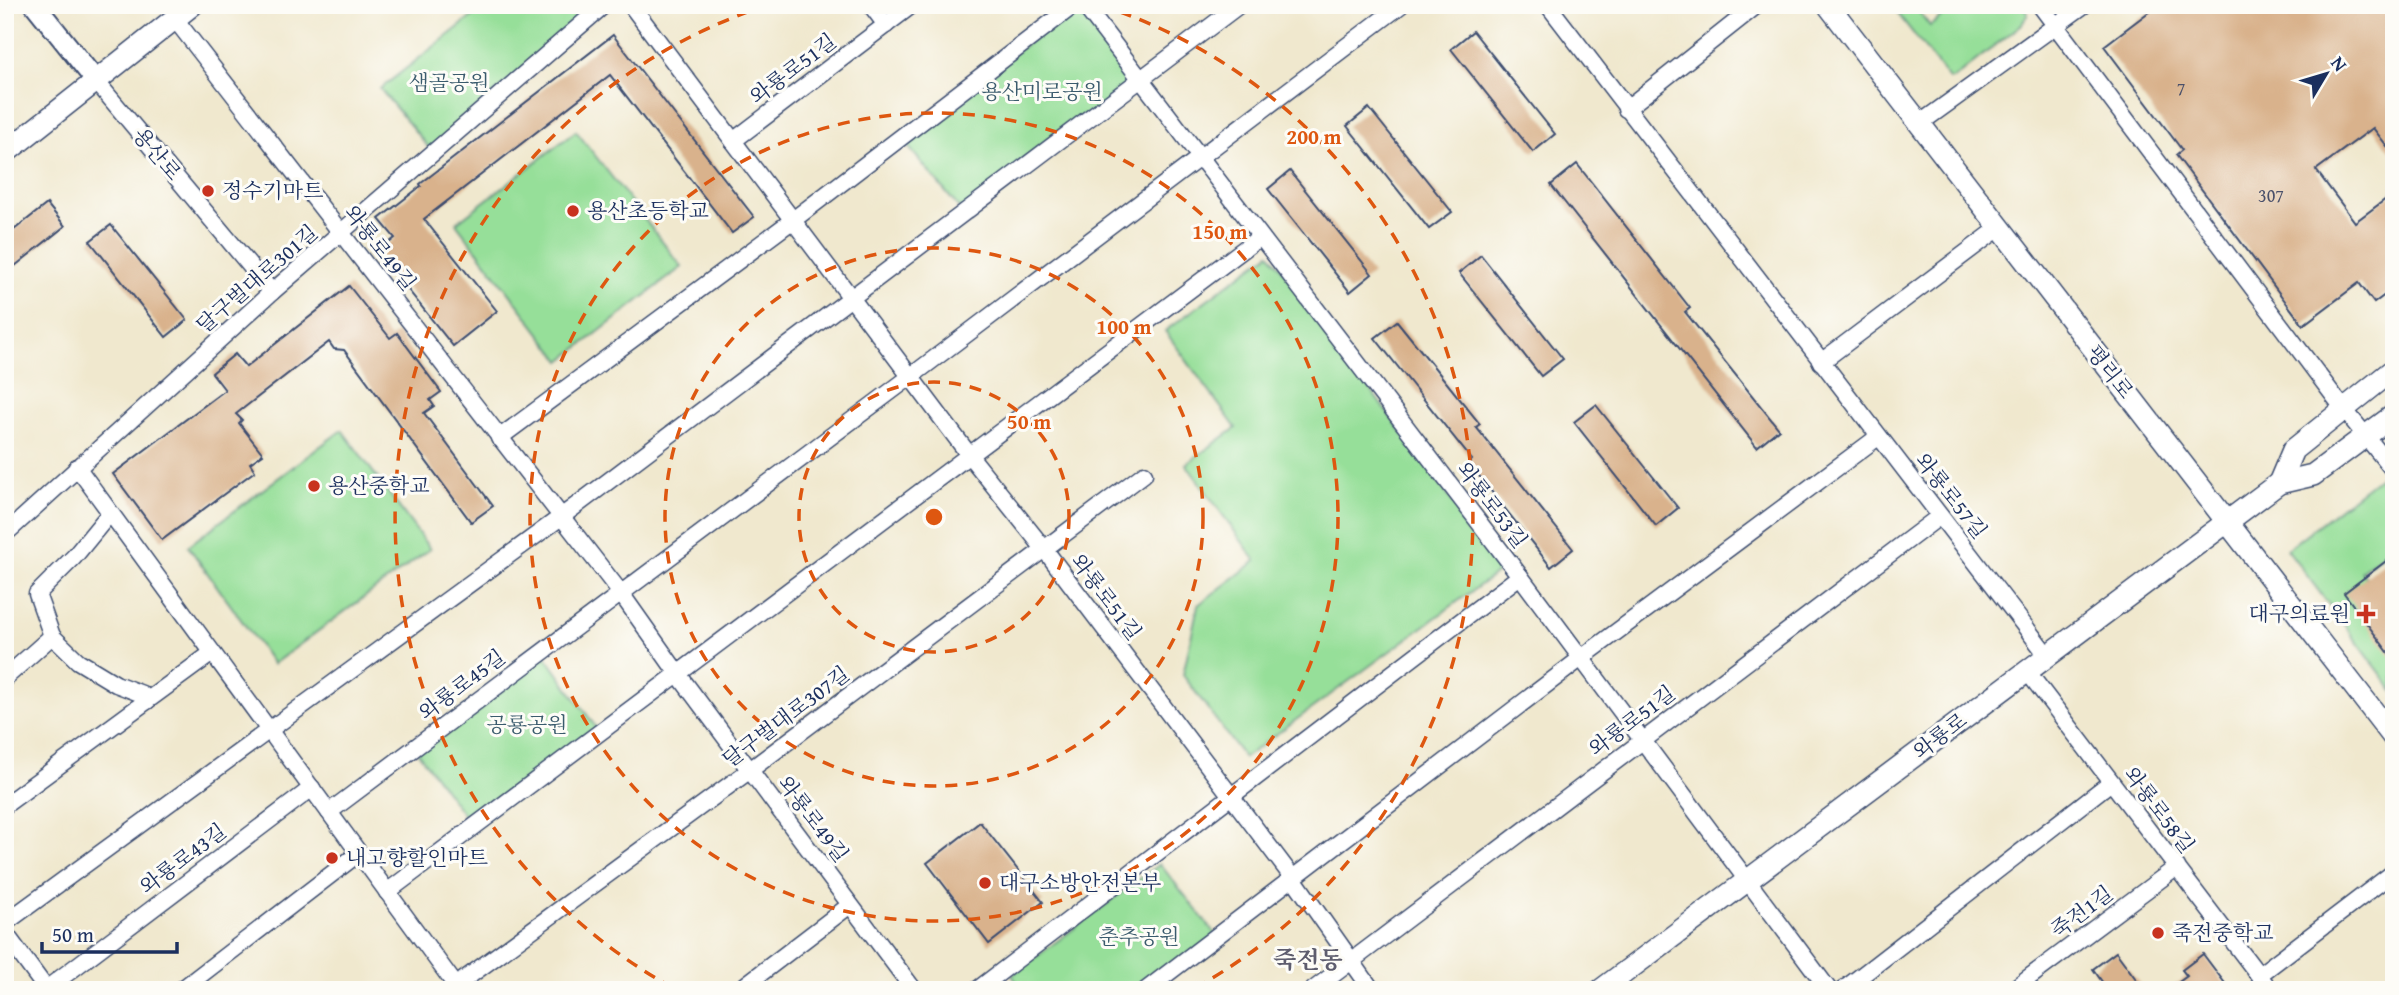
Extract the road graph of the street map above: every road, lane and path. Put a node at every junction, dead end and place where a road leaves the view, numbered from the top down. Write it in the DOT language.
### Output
graph roads {
  1 [pos="35,5"];
  2 [pos="192,5"];
  3 [pos="604,5"];
  4 [pos="631,5"];
  5 [pos="871,5"];
  6 [pos="912,5"];
  7 [pos="1074,5"];
  8 [pos="1084,5"];
  9 [pos="1239,5"];
  10 [pos="1401,5"];
  11 [pos="1548,5"];
  12 [pos="1756,5"];
  13 [pos="1828,5"];
  14 [pos="2040,5"];
  15 [pos="2084,5"];
  16 [pos="174,19"];
  17 [pos="887,25"];
  18 [pos="2057,26"];
  19 [pos="1140,80"];
  20 [pos="96,81"];
  21 [pos="1626,110"];
  22 [pos="1919,124"];
  23 [pos="733,141"];
  24 [pos="5,153"];
  25 [pos="1200,157"];
  26 [pos="793,220"];
  27 [pos="1999,228"];
  28 [pos="342,233"];
  29 [pos="1260,237"];
  30 [pos="272,292"];
  31 [pos="852,299"];
  32 [pos="1821,362"];
  33 [pos="2394,369"];
  34 [pos="910,377"];
  35 [pos="2343,408"];
  36 [pos="2394,415"];
  37 [pos="2365,436"];
  38 [pos="1878,437"];
  39 [pos="499,438"];
  40 [pos="970,456"];
  41 [pos="77,467"];
  42 [pos="2394,471"];
  43 [pos="1144,474"];
  44 [pos="2279,483"];
  45 [pos="110,513"];
  46 [pos="1940,516"];
  47 [pos="561,517"];
  48 [pos="2226,522"];
  49 [pos="5,534"];
  50 [pos="1045,550"];
  51 [pos="1520,576"];
  52 [pos="620,592"];
  53 [pos="52,635"];
  54 [pos="212,653"];
  55 [pos="2047,655"];
  56 [pos="1580,659"];
  57 [pos="2026,671"];
  58 [pos="678,674"];
  59 [pos="5,678"];
  60 [pos="147,701"];
  61 [pos="270,731"];
  62 [pos="2394,738"];
  63 [pos="1642,740"];
  64 [pos="750,770"];
  65 [pos="2111,782"];
  66 [pos="312,788"];
  67 [pos="1232,797"];
  68 [pos="5,805"];
  69 [pos="329,812"];
  70 [pos="359,853"];
  71 [pos="2177,867"];
  72 [pos="2394,872"];
  73 [pos="1293,878"];
  74 [pos="1748,880"];
  75 [pos="387,892"];
  76 [pos="850,905"];
  77 [pos="5,923"];
  78 [pos="5,933"];
  79 [pos="1351,961"];
  80 [pos="2259,975"];
  81 [pos="455,988"];
  82 [pos="46,989"];
  83 [pos="181,990"];
  84 [pos="739,990"];
  85 [pos="914,990"];
  86 [pos="977,990"];
  87 [pos="1146,990"];
  88 [pos="1313,990"];
  89 [pos="1372,990"];
  90 [pos="1601,990"];
  91 [pos="1829,990"];
  92 [pos="1843,990"];
  93 [pos="2012,990"];
  94 [pos="2270,990"];
  1 -- 20 [label="street"];
  2 -- 16 [label="main road"];
  3 -- 28 [label="street, 달구벌대로301길"];
  4 -- 23 [label="street, 와룡로51길"];
  5 -- 17 [label="street"];
  6 -- 17 [label="street, 와룡로51길"];
  7 -- 26 [label="street"];
  8 -- 19 [label="street, 와룡로53길"];
  9 -- 19 [label="street"];
  10 -- 25 [label="street"];
  11 -- 21 [label="street, 와룡로57길"];
  12 -- 21 [label="street"];
  13 -- 22 [label="main road, 평리로"];
  14 -- 18 [label="street"];
  15 -- 18 [label="street"];
  16 -- 20 [label="main road"];
  16 -- 28 [label="street, 와룡로49길"];
  17 -- 23 [label="street, 와룡로51길"];
  18 -- 22 [label="street"];
  18 -- 35 [label="street"];
  19 -- 25 [label="street, 와룡로53길"];
  19 -- 31 [label="street"];
  20 -- 24 [label="main road"];
  20 -- 30 [label="street, 용산로"];
  21 -- 32 [label="street, 와룡로57길"];
  22 -- 27 [label="main road, 평리로"];
  23 -- 26 [label="street, 와룡로51길"];
  25 -- 29 [label="street, 와룡로53길"];
  25 -- 34 [label="street"];
  26 -- 31 [label="street, 와룡로51길"];
  26 -- 39 [label="street"];
  27 -- 32 [label="street"];
  27 -- 48 [label="main road, 평리로"];
  28 -- 30 [label="street, 달구벌대로301길"];
  28 -- 39 [label="street, 와룡로49길"];
  29 -- 40 [label="street"];
  29 -- 51 [label="street, 와룡로53길"];
  30 -- 41 [label="street, 달구벌대로301길"];
  31 -- 34 [label="street, 와룡로51길"];
  31 -- 47 [label="street"];
  32 -- 38 [label="street, 와룡로57길"];
  33 -- 35 [label="main road"];
  34 -- 40 [label="street, 와룡로51길"];
  34 -- 52 [label="street"];
  35 -- 37 [label="street"];
  35 -- 44 [label="main road"];
  36 -- 37 [label="main road, 와룡로"];
  37 -- 42 [label="street"];
  37 -- 44 [label="main road, 와룡로"];
  38 -- 46 [label="street, 와룡로57길"];
  38 -- 56 [label="street"];
  39 -- 47 [label="street, 와룡로49길"];
  40 -- 50 [label="street, 와룡로51길"];
  40 -- 58 [label="street"];
  41 -- 45 [label="street"];
  41 -- 49 [label="street, 달구벌대로301길"];
  43 -- 50 [label="street, 달구벌대로307길"];
  44 -- 48 [label="main road, 와룡로"];
  45 -- 53 [label="street"];
  45 -- 54 [label="street"];
  46 -- 55 [label="street, 와룡로57길"];
  46 -- 63 [label="street, 와룡로51길"];
  47 -- 52 [label="street, 와룡로49길"];
  47 -- 61 [label="street"];
  48 -- 55 [label="main road, 와룡로"];
  48 -- 62 [label="main road, 평리로"];
  50 -- 64 [label="street, 달구벌대로307길"];
  50 -- 67 [label="street, 와룡로51길"];
  51 -- 56 [label="street, 와룡로53길"];
  51 -- 67 [label="street"];
  52 -- 58 [label="street, 와룡로49길"];
  52 -- 69 [label="street, 와룡로45길"];
  53 -- 59 [label="street"];
  53 -- 60 [label="street"];
  54 -- 60 [label="street"];
  54 -- 61 [label="street"];
  55 -- 57 [label="main road, 와룡로"];
  56 -- 63 [label="street, 와룡로53길"];
  56 -- 73 [label="street"];
  57 -- 65 [label="street, 와룡로58길"];
  57 -- 74 [label="main road, 와룡로"];
  58 -- 64 [label="street, 와룡로49길"];
  58 -- 75 [label="street"];
  60 -- 68 [label="street"];
  61 -- 66 [label="street"];
  61 -- 77 [label="street"];
  63 -- 74 [label="street, 와룡로53길"];
  63 -- 79 [label="street, 와룡로51길"];
  64 -- 76 [label="street, 와룡로49길"];
  64 -- 81 [label="street, 달구벌대로307길"];
  65 -- 71 [label="street, 와룡로58길"];
  65 -- 92 [label="street"];
  66 -- 69 [label="street"];
  66 -- 82 [label="street, 와룡로43길"];
  67 -- 73 [label="street, 와룡로51길"];
  67 -- 86 [label="street"];
  69 -- 70 [label="street"];
  70 -- 75 [label="street"];
  70 -- 83 [label="street"];
  71 -- 80 [label="street, 와룡로58길"];
  71 -- 93 [label="street, 죽전1길"];
  72 -- 80 [label="street"];
  73 -- 79 [label="street, 와룡로51길"];
  73 -- 87 [label="street"];
  74 -- 90 [label="main road, 와룡로"];
  74 -- 91 [label="street, 와룡로53길"];
  75 -- 81 [label="street"];
  76 -- 84 [label="street"];
  76 -- 85 [label="street, 와룡로49길"];
  78 -- 82 [label="street, 와룡로43길"];
  79 -- 88 [label="street"];
  79 -- 89 [label="street, 와룡로51길"];
  80 -- 94 [label="street, 와룡로58길"];
}
